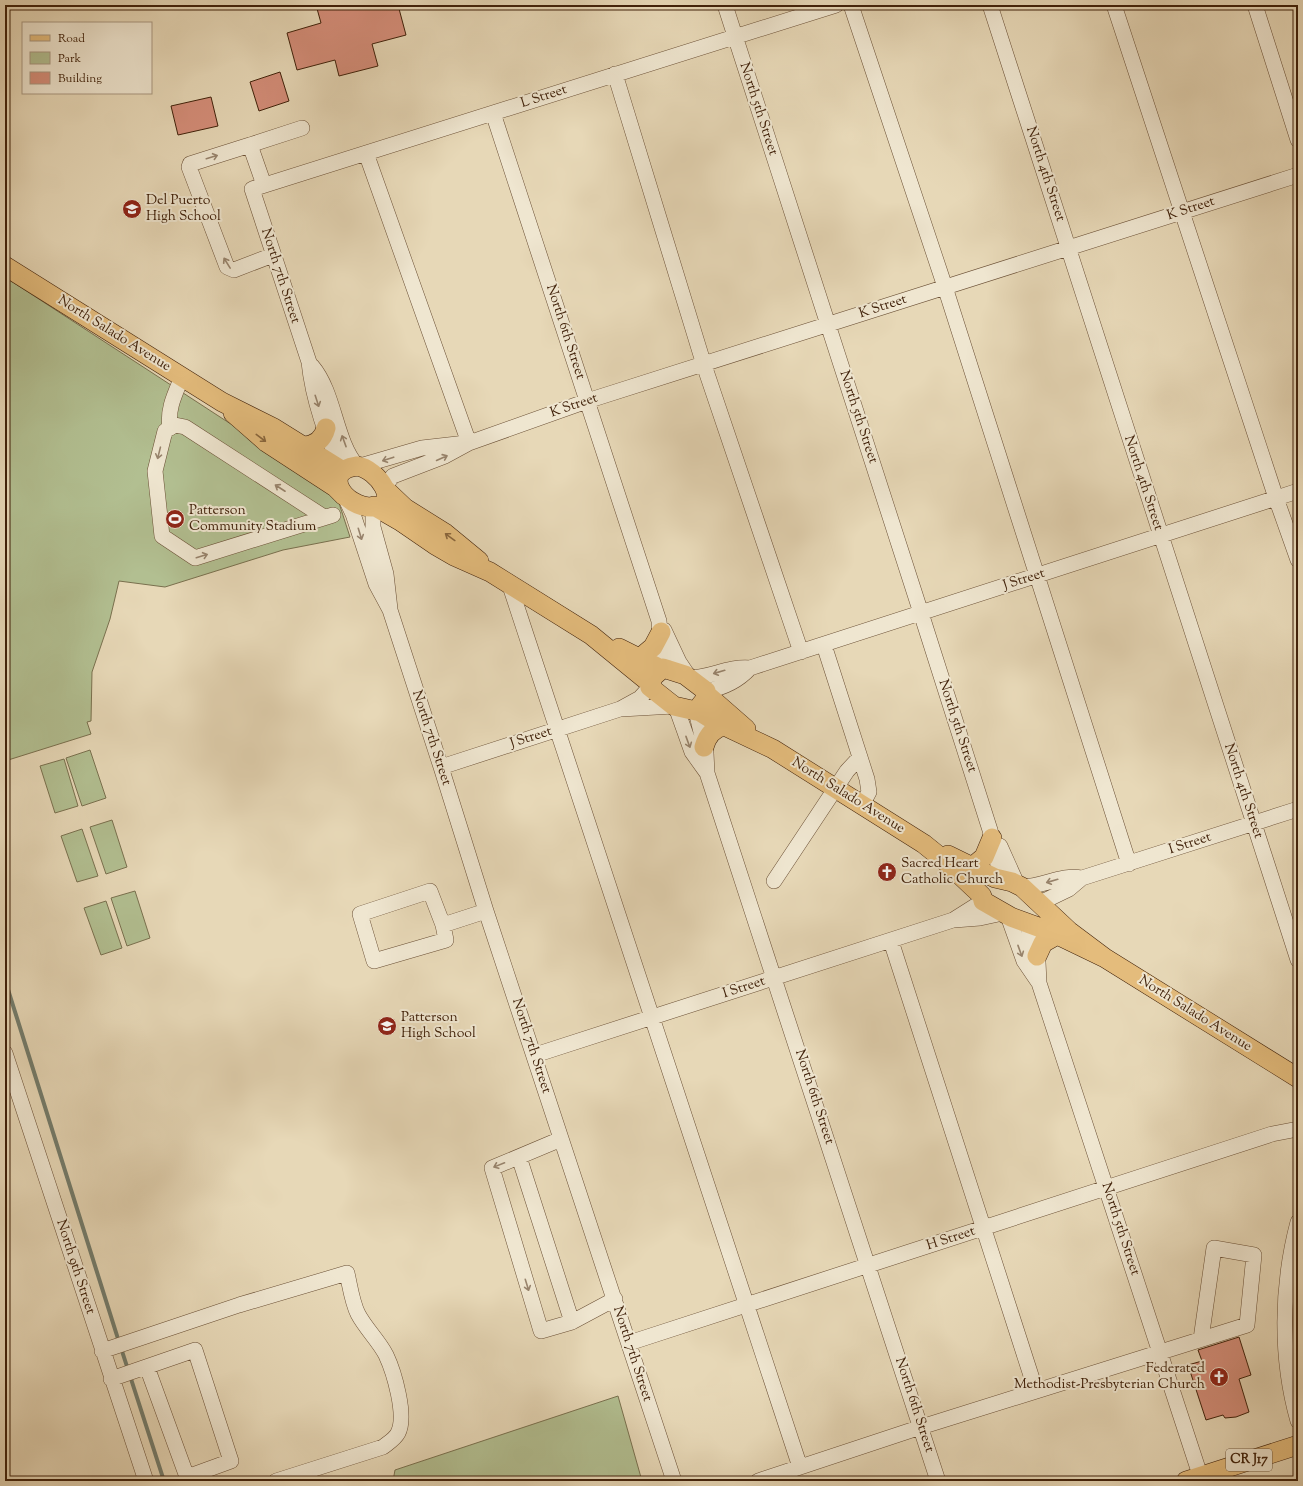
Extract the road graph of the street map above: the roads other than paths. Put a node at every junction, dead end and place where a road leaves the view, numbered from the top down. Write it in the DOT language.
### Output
graph roads {
  1 [pos="725,5"];
  2 [pos="836,5"];
  3 [pos="851,5"];
  4 [pos="990,5"];
  5 [pos="1114,5"];
  6 [pos="1255,5"];
  7 [pos="735,37"];
  8 [pos="615,74"];
  9 [pos="493,113"];
  10 [pos="302,128"];
  11 [pos="1298,140"];
  12 [pos="250,145"];
  13 [pos="366,153"];
  14 [pos="1298,175"];
  15 [pos="258,187"];
  16 [pos="1182,212"];
  17 [pos="1068,248"];
  18 [pos="273,255"];
  19 [pos="5,266"];
  20 [pos="945,287"];
  21 [pos="828,325"];
  22 [pos="309,362"];
  23 [pos="704,365"];
  24 [pos="182,377"];
  25 [pos="587,401"];
  26 [pos="222,402"];
  27 [pos="170,428"];
  28 [pos="326,428"];
  29 [pos="468,443"];
  30 [pos="303,446"];
  31 [pos="352,468"];
  32 [pos="386,489"];
  33 [pos="1298,491"];
  34 [pos="345,497"];
  35 [pos="1276,498"];
  36 [pos="373,506"];
  37 [pos="1160,536"];
  38 [pos="1298,560"];
  39 [pos="490,572"];
  40 [pos="1036,576"];
  41 [pos="509,583"];
  42 [pos="390,610"];
  43 [pos="921,613"];
  44 [pos="660,626"];
  45 [pos="591,634"];
  46 [pos="824,644"];
  47 [pos="801,652"];
  48 [pos="640,658"];
  49 [pos="750,668"];
  50 [pos="656,677"];
  51 [pos="689,678"];
  52 [pos="701,701"];
  53 [pos="675,706"];
  54 [pos="620,709"];
  55 [pos="725,726"];
  56 [pos="558,730"];
  57 [pos="704,747"];
  58 [pos="773,749"];
  59 [pos="860,757"];
  60 [pos="441,767"];
  61 [pos="707,774"];
  62 [pos="835,788"];
  63 [pos="862,805"];
  64 [pos="1298,809"];
  65 [pos="1254,823"];
  66 [pos="991,834"];
  67 [pos="924,844"];
  68 [pos="1129,864"];
  69 [pos="972,867"];
  70 [pos="1082,878"];
  71 [pos="774,881"];
  72 [pos="1009,882"];
  73 [pos="983,898"];
  74 [pos="1041,904"];
  75 [pos="486,911"];
  76 [pos="1006,914"];
  77 [pos="953,920"];
  78 [pos="1030,924"];
  79 [pos="444,925"];
  80 [pos="1057,935"];
  81 [pos="891,940"];
  82 [pos="1037,956"];
  83 [pos="1297,957"];
  84 [pos="1105,958"];
  85 [pos="775,978"];
  86 [pos="1039,982"];
  87 [pos="652,1018"];
  88 [pos="5,1053"];
  89 [pos="535,1055"];
  90 [pos="1291,1074"];
  91 [pos="1298,1084"];
  92 [pos="1298,1117"];
  93 [pos="1298,1129"];
  94 [pos="1272,1134"];
  95 [pos="561,1139"];
  96 [pos="519,1157"];
  97 [pos="1107,1189"];
  98 [pos="1298,1222"];
  99 [pos="985,1228"];
  100 [pos="869,1266"];
  101 [pos="1293,1274"];
  102 [pos="614,1298"];
  103 [pos="747,1305"];
  104 [pos="572,1322"];
  105 [pos="1200,1339"];
  106 [pos="629,1343"];
  107 [pos="102,1350"];
  108 [pos="1160,1352"];
  109 [pos="146,1367"];
  110 [pos="111,1379"];
  111 [pos="1036,1391"];
  112 [pos="1298,1421"];
  113 [pos="921,1427"];
  114 [pos="1298,1444"];
  115 [pos="800,1467"];
  116 [pos="182,1479"];
  117 [pos="1196,1479"];
  118 [pos="146,1481"];
  119 [pos="276,1481"];
  120 [pos="674,1481"];
  121 [pos="758,1481"];
  122 [pos="938,1481"];
  1 -- 7 [label="street, North 5th Street"];
  2 -- 7 [label="street, L Street"];
  3 -- 20 [label="street"];
  4 -- 17 [label="street, North 4th Street"];
  5 -- 16 [label="street"];
  6 -- 11 [label="street"];
  7 -- 8 [label="street, L Street"];
  7 -- 21 [label="street, North 5th Street"];
  8 -- 9 [label="street, L Street"];
  8 -- 23 [label="street"];
  9 -- 13 [label="street, L Street"];
  9 -- 25 [label="street, North 6th Street"];
  10 -- 12 [label="street"];
  12 -- 15 [label="street, North 7th Street"];
  18 -- 12 [label="street, one-way"];
  13 -- 15 [label="street, L Street"];
  13 -- 29 [label="street"];
  14 -- 16 [label="street, K Street"];
  15 -- 18 [label="street, North 7th Street"];
  16 -- 17 [label="street, K Street"];
  16 -- 35 [label="street"];
  17 -- 20 [label="street, K Street"];
  17 -- 37 [label="street, North 4th Street"];
  18 -- 22 [label="street, North 7th Street"];
  19 -- 24 [label="main road, North Salado Avenue"];
  20 -- 21 [label="street, K Street"];
  20 -- 40 [label="street"];
  21 -- 23 [label="street, K Street"];
  21 -- 43 [label="street, North 5th Street"];
  22 -- 28 [label="street, North 7th Street, one-way"];
  31 -- 22 [label="street, North 7th Street, one-way"];
  23 -- 25 [label="street, K Street"];
  23 -- 47 [label="street"];
  24 -- 26 [label="main road, North Salado Avenue"];
  24 -- 27 [label="street"];
  25 -- 29 [label="street, K Street"];
  25 -- 44 [label="street, North 6th Street"];
  26 -- 30 [label="main road, North Salado Avenue"];
  26 -- 34 [label="main road, North Salado Avenue, one-way"];
  27 -- 27 [label="street, one-way"];
  28 -- 30 [label="main road"];
  28 -- 31 [label="street, North 7th Street"];
  29 -- 31 [label="street, K Street, one-way"];
  32 -- 29 [label="street, K Street, one-way"];
  30 -- 31 [label="main road, North Salado Avenue"];
  31 -- 32 [label="main road"];
  31 -- 34 [label="main road"];
  32 -- 36 [label="main road"];
  39 -- 32 [label="main road, North Salado Avenue, one-way"];
  33 -- 35 [label="street, J Street"];
  34 -- 36 [label="main road"];
  34 -- 42 [label="street, North 7th Street, one-way"];
  35 -- 37 [label="street, J Street"];
  35 -- 38 [label="street"];
  36 -- 39 [label="main road, North Salado Avenue"];
  36 -- 42 [label="street, North 7th Street"];
  37 -- 40 [label="street, J Street"];
  37 -- 65 [label="street, North 4th Street"];
  39 -- 41 [label="main road, North Salado Avenue"];
  40 -- 43 [label="street, J Street"];
  40 -- 68 [label="street"];
  41 -- 45 [label="main road, North Salado Avenue"];
  41 -- 56 [label="street"];
  42 -- 60 [label="street, North 7th Street"];
  43 -- 46 [label="street, J Street"];
  43 -- 66 [label="street, North 5th Street"];
  44 -- 48 [label="main road"];
  44 -- 50 [label="street, North 6th Street"];
  44 -- 51 [label="street, North 6th Street"];
  45 -- 48 [label="main road, North Salado Avenue"];
  45 -- 50 [label="main road, North Salado Avenue"];
  46 -- 47 [label="street, J Street"];
  46 -- 59 [label="street"];
  47 -- 49 [label="street, J Street"];
  48 -- 50 [label="main road, North Salado Avenue"];
  49 -- 51 [label="street, J Street, one-way"];
  49 -- 52 [label="street, J Street"];
  50 -- 51 [label="main road, North Salado Avenue"];
  50 -- 53 [label="main road, North Salado Avenue"];
  50 -- 54 [label="street, J Street"];
  51 -- 52 [label="main road, North Salado Avenue"];
  52 -- 53 [label="main road, North Salado Avenue"];
  52 -- 55 [label="main road, North Salado Avenue"];
  52 -- 57 [label="street, North 6th Street"];
  52 -- 58 [label="main road, North Salado Avenue"];
  53 -- 54 [label="street, J Street"];
  53 -- 61 [label="street, one-way"];
  54 -- 56 [label="street, J Street"];
  55 -- 57 [label="main road"];
  55 -- 58 [label="main road, North Salado Avenue"];
  56 -- 60 [label="street, J Street"];
  56 -- 87 [label="street"];
  57 -- 61 [label="street, North 6th Street"];
  58 -- 62 [label="main road, North Salado Avenue"];
  59 -- 62 [label="street"];
  59 -- 63 [label="street"];
  60 -- 75 [label="street, North 7th Street"];
  61 -- 85 [label="street, North 6th Street"];
  62 -- 63 [label="main road, North Salado Avenue"];
  62 -- 71 [label="street"];
  63 -- 67 [label="main road, North Salado Avenue"];
  64 -- 65 [label="street, I Street"];
  65 -- 68 [label="street, I Street"];
  65 -- 83 [label="street, North 4th Street"];
  66 -- 69 [label="main road"];
  66 -- 72 [label="street, North 5th Street"];
  67 -- 69 [label="main road, North Salado Avenue"];
  67 -- 73 [label="main road, North Salado Avenue"];
  68 -- 70 [label="street, I Street"];
  69 -- 72 [label="main road, North Salado Avenue"];
  70 -- 72 [label="street, I Street, one-way"];
  70 -- 74 [label="street, I Street"];
  72 -- 73 [label="street"];
  72 -- 74 [label="main road, North Salado Avenue"];
  73 -- 76 [label="main road, North Salado Avenue"];
  73 -- 77 [label="street, I Street"];
  74 -- 78 [label="street"];
  74 -- 84 [label="main road, North Salado Avenue"];
  75 -- 79 [label="street"];
  75 -- 89 [label="street, North 7th Street"];
  76 -- 77 [label="street, I Street"];
  76 -- 78 [label="main road, North Salado Avenue"];
  76 -- 86 [label="street, North 5th Street, one-way"];
  77 -- 81 [label="street, I Street"];
  78 -- 80 [label="main road, North Salado Avenue"];
  78 -- 82 [label="street, North 5th Street"];
  79 -- 79 [label="street"];
  80 -- 82 [label="main road"];
  80 -- 84 [label="main road, North Salado Avenue"];
  81 -- 85 [label="street, I Street"];
  81 -- 99 [label="street"];
  82 -- 86 [label="street, North 5th Street"];
  84 -- 90 [label="main road, North Salado Avenue"];
  85 -- 87 [label="street, I Street"];
  85 -- 100 [label="street, North 6th Street"];
  86 -- 97 [label="street, North 5th Street"];
  87 -- 89 [label="street, I Street"];
  87 -- 103 [label="street"];
  88 -- 107 [label="street, North 9th Street"];
  89 -- 95 [label="street, North 7th Street"];
  90 -- 91 [label="main road, North Salado Avenue"];
  92 -- 94 [label="street, H Street"];
  93 -- 94 [label="street, H Street"];
  94 -- 97 [label="street, H Street"];
  95 -- 96 [label="street"];
  95 -- 102 [label="street, North 7th Street"];
  96 -- 104 [label="street"];
  96 -- 104 [label="street, one-way"];
  97 -- 99 [label="street, H Street"];
  97 -- 108 [label="street, North 5th Street"];
  98 -- 101 [label="street"];
  99 -- 100 [label="street, H Street"];
  99 -- 111 [label="street"];
  100 -- 103 [label="street, H Street"];
  100 -- 113 [label="street, North 6th Street"];
  101 -- 112 [label="street"];
  102 -- 104 [label="street"];
  102 -- 106 [label="street, North 7th Street"];
  103 -- 106 [label="street, H Street"];
  103 -- 115 [label="street"];
  105 -- 105 [label="street"];
  105 -- 108 [label="street"];
  106 -- 120 [label="street, North 7th Street"];
  107 -- 110 [label="street, North 9th Street"];
  107 -- 119 [label="street"];
  108 -- 111 [label="street"];
  108 -- 117 [label="street, North 5th Street"];
  109 -- 110 [label="street"];
  109 -- 116 [label="street"];
  109 -- 116 [label="street"];
  110 -- 118 [label="street, North 9th Street"];
  111 -- 113 [label="street"];
  113 -- 115 [label="street"];
  113 -- 122 [label="street, North 6th Street"];
  114 -- 117 [label="main road, CR J17"];
  115 -- 121 [label="street"];
}
